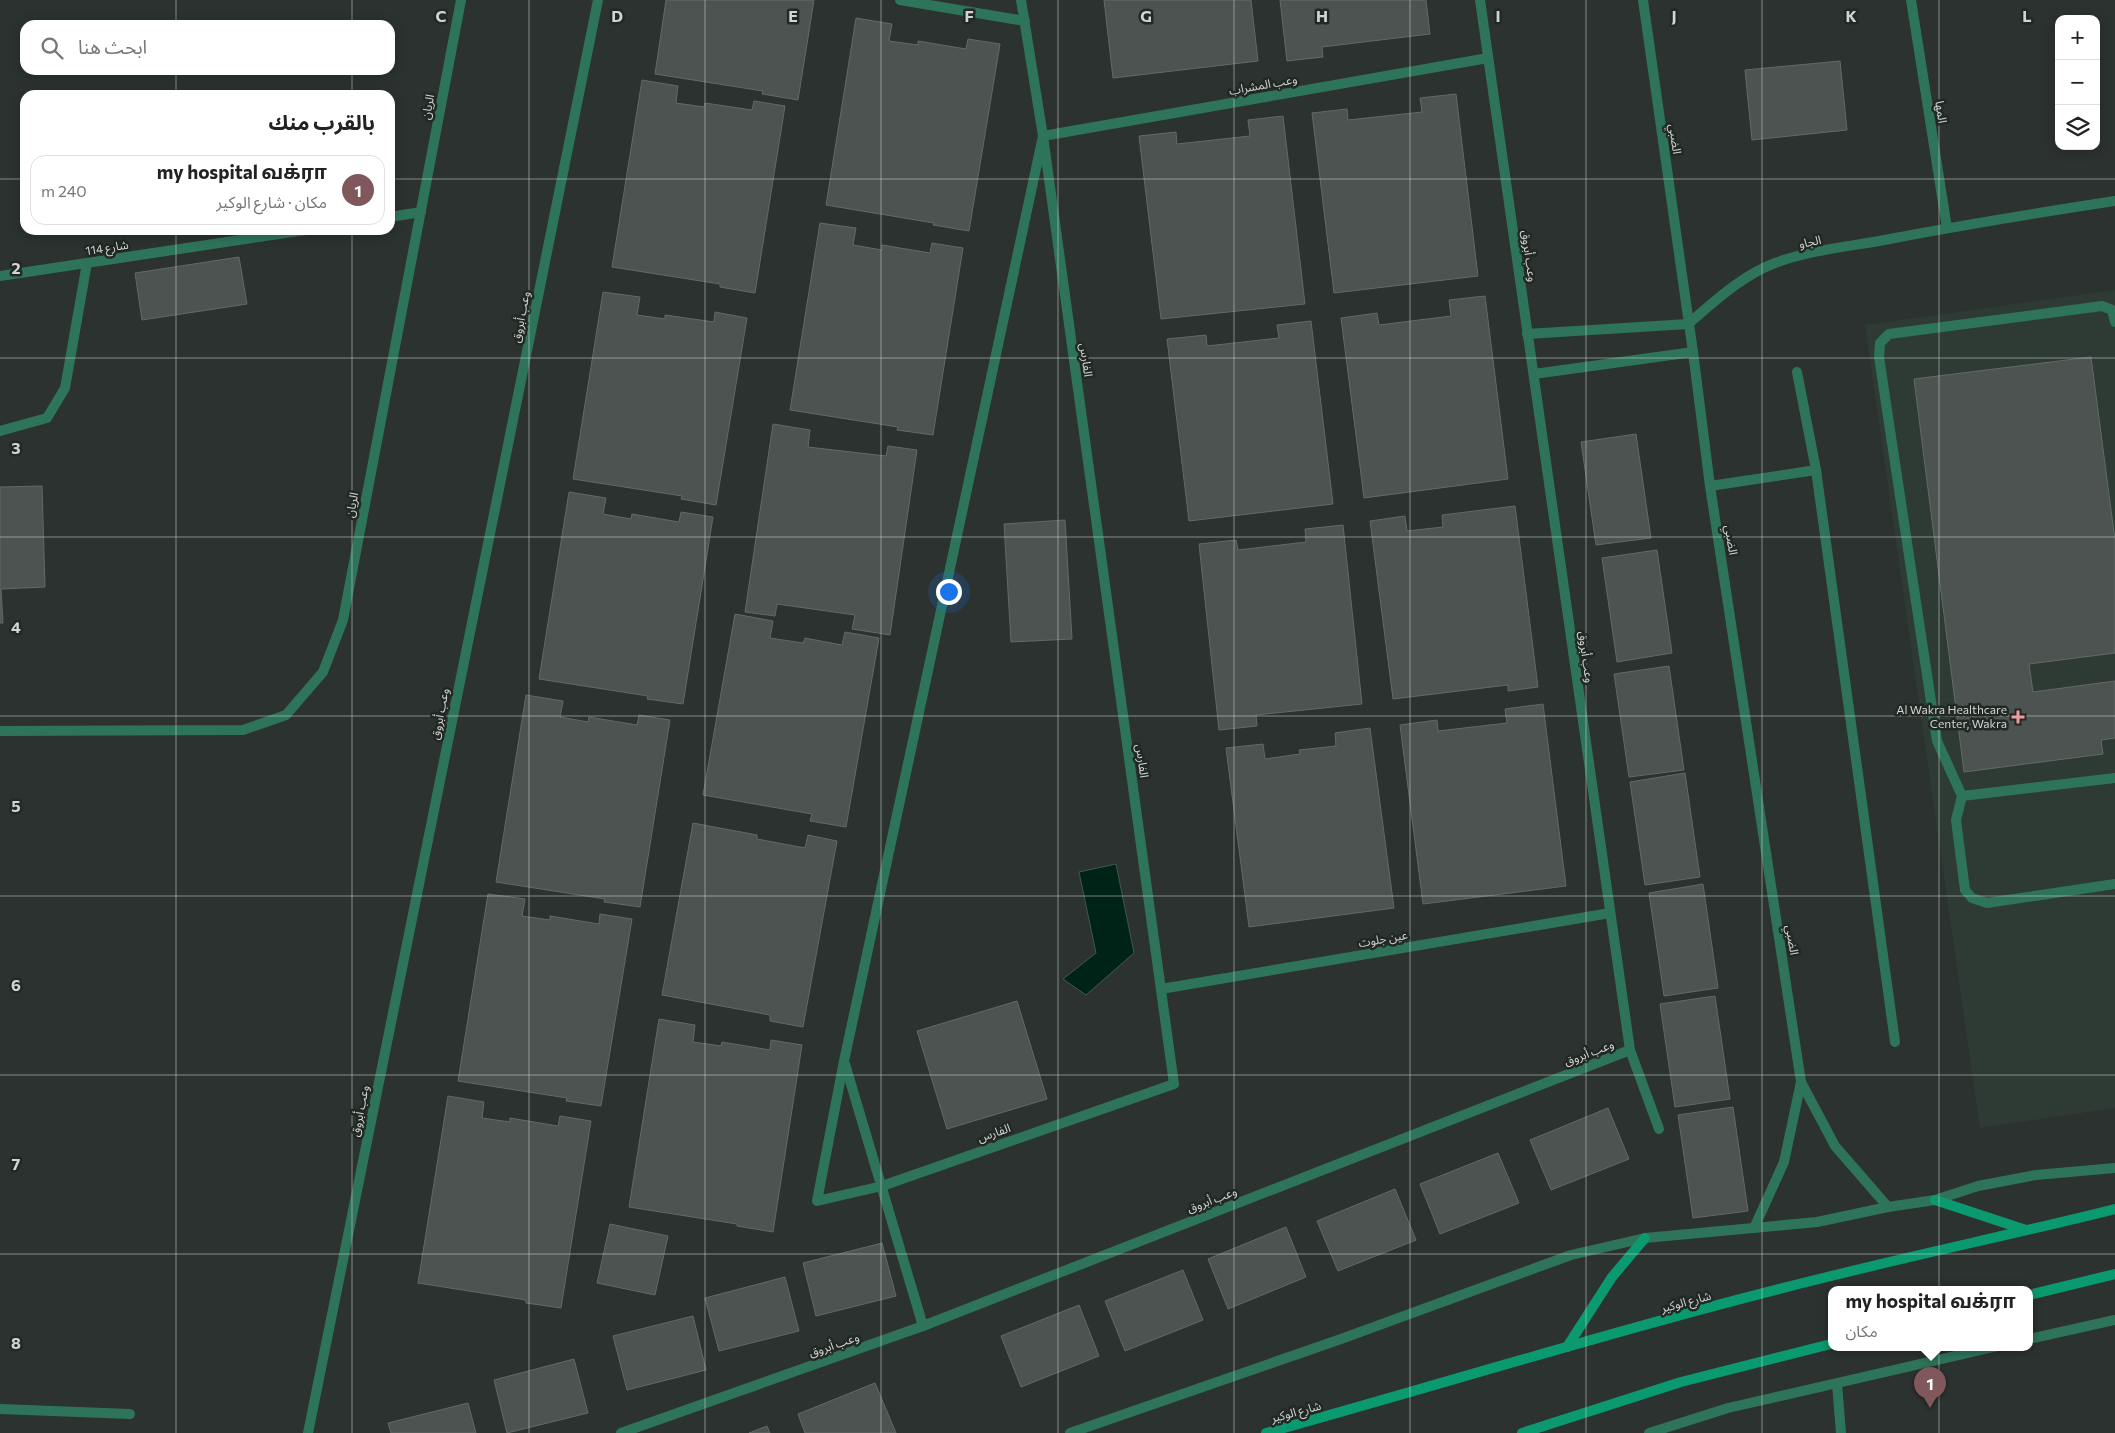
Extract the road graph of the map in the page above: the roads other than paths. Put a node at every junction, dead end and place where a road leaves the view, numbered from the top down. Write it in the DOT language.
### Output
graph roads {
  1 [pos="461,0"];
  2 [pos="598,0"];
  3 [pos="900,0"];
  4 [pos="1021,0"];
  5 [pos="1480,0"];
  6 [pos="1643,0"];
  7 [pos="1911,0"];
  8 [pos="1025,21"];
  9 [pos="1488,58"];
  10 [pos="1042,136"];
  11 [pos="2115,201"];
  12 [pos="421,212"];
  13 [pos="395,216"];
  14 [pos="1947,228"];
  15 [pos="273,235"];
  16 [pos="87,263"];
  17 [pos="0,276"];
  18 [pos="2115,322"];
  19 [pos="1688,324"];
  20 [pos="1527,334"];
  21 [pos="1693,352"];
  22 [pos="1797,372"];
  23 [pos="1534,374"];
  24 [pos="0,431"];
  25 [pos="1816,470"];
  26 [pos="1710,486"];
  27 [pos="0,731"];
  28 [pos="2115,778"];
  29 [pos="1962,796"];
  30 [pos="2115,884"];
  31 [pos="1610,913"];
  32 [pos="1161,989"];
  33 [pos="1895,1042"];
  34 [pos="1630,1050"];
  35 [pos="844,1061"];
  36 [pos="1800,1082"];
  37 [pos="1659,1129"];
  38 [pos="2115,1168"];
  39 [pos="882,1186"];
  40 [pos="1935,1200"];
  41 [pos="1888,1207"];
  42 [pos="2115,1209"];
  43 [pos="1754,1228"];
  44 [pos="2027,1231"];
  45 [pos="1645,1238"];
  46 [pos="2115,1274"];
  47 [pos="2033,1294"];
  48 [pos="2115,1320"];
  49 [pos="923,1326"];
  50 [pos="2033,1338"];
  51 [pos="1828,1345"];
  52 [pos="1567,1346"];
  53 [pos="1977,1351"];
  54 [pos="1836,1384"];
  55 [pos="0,1409"];
  56 [pos="130,1414"];
  57 [pos="308,1433"];
  58 [pos="621,1433"];
  59 [pos="1070,1433"];
  60 [pos="1266,1433"];
  61 [pos="1522,1433"];
  62 [pos="1649,1433"];
  63 [pos="1841,1433"];
  1 -- 12 [label="street, الريان"];
  2 -- 57 [label="street, وعب أبروق"];
  3 -- 8 [label="street"];
  4 -- 8 [label="street, الفارس"];
  5 -- 9 [label="street, وعب أبروق"];
  6 -- 19 [label="street, الضبي"];
  7 -- 14 [label="street, المها"];
  8 -- 10 [label="street, الفارس"];
  9 -- 10 [label="street, وعب المشراب"];
  9 -- 20 [label="street, وعب أبروق"];
  10 -- 32 [label="street, الفارس"];
  10 -- 35 [label="street, الفارس"];
  11 -- 14 [label="street, الجاو"];
  12 -- 13 [label="street"];
  12 -- 27 [label="street, الريان"];
  14 -- 19 [label="street, الجاو"];
  15 -- 16 [label="street, شارع 114"];
  16 -- 17 [label="street, شارع 114"];
  16 -- 24 [label="street"];
  18 -- 29 [label="street"];
  19 -- 20 [label="street"];
  19 -- 21 [label="street, الضبي"];
  20 -- 23 [label="street, وعب أبروق"];
  21 -- 23 [label="street"];
  21 -- 26 [label="street, الضبي"];
  22 -- 25 [label="street"];
  23 -- 31 [label="street, وعب أبروق"];
  25 -- 26 [label="street"];
  25 -- 33 [label="street"];
  26 -- 36 [label="street, الضبي"];
  28 -- 29 [label="street"];
  29 -- 30 [label="street"];
  31 -- 32 [label="street, عين جلوت"];
  31 -- 34 [label="street, وعب أبروق"];
  32 -- 39 [label="street, الفارس"];
  34 -- 37 [label="street"];
  34 -- 49 [label="street, وعب أبروق"];
  35 -- 39 [label="street, الفارس"];
  35 -- 39 [label="street, الفارس"];
  36 -- 41 [label="street, الضبي"];
  36 -- 43 [label="street, الضبي"];
  38 -- 40 [label="street"];
  39 -- 49 [label="street, الفارس"];
  40 -- 41 [label="street"];
  40 -- 44 [label="main road"];
  41 -- 43 [label="street"];
  42 -- 44 [label="main road, شارع الوكير"];
  43 -- 45 [label="street"];
  44 -- 52 [label="main road, شارع الوكير"];
  45 -- 52 [label="main road"];
  45 -- 59 [label="street"];
  46 -- 47 [label="main road"];
  48 -- 50 [label="street"];
  49 -- 58 [label="street, وعب أبروق"];
  51 -- 61 [label="main road"];
  52 -- 60 [label="main road, شارع الوكير"];
  53 -- 54 [label="street"];
  54 -- 62 [label="street"];
  54 -- 63 [label="street"];
  55 -- 56 [label="street"];
}
